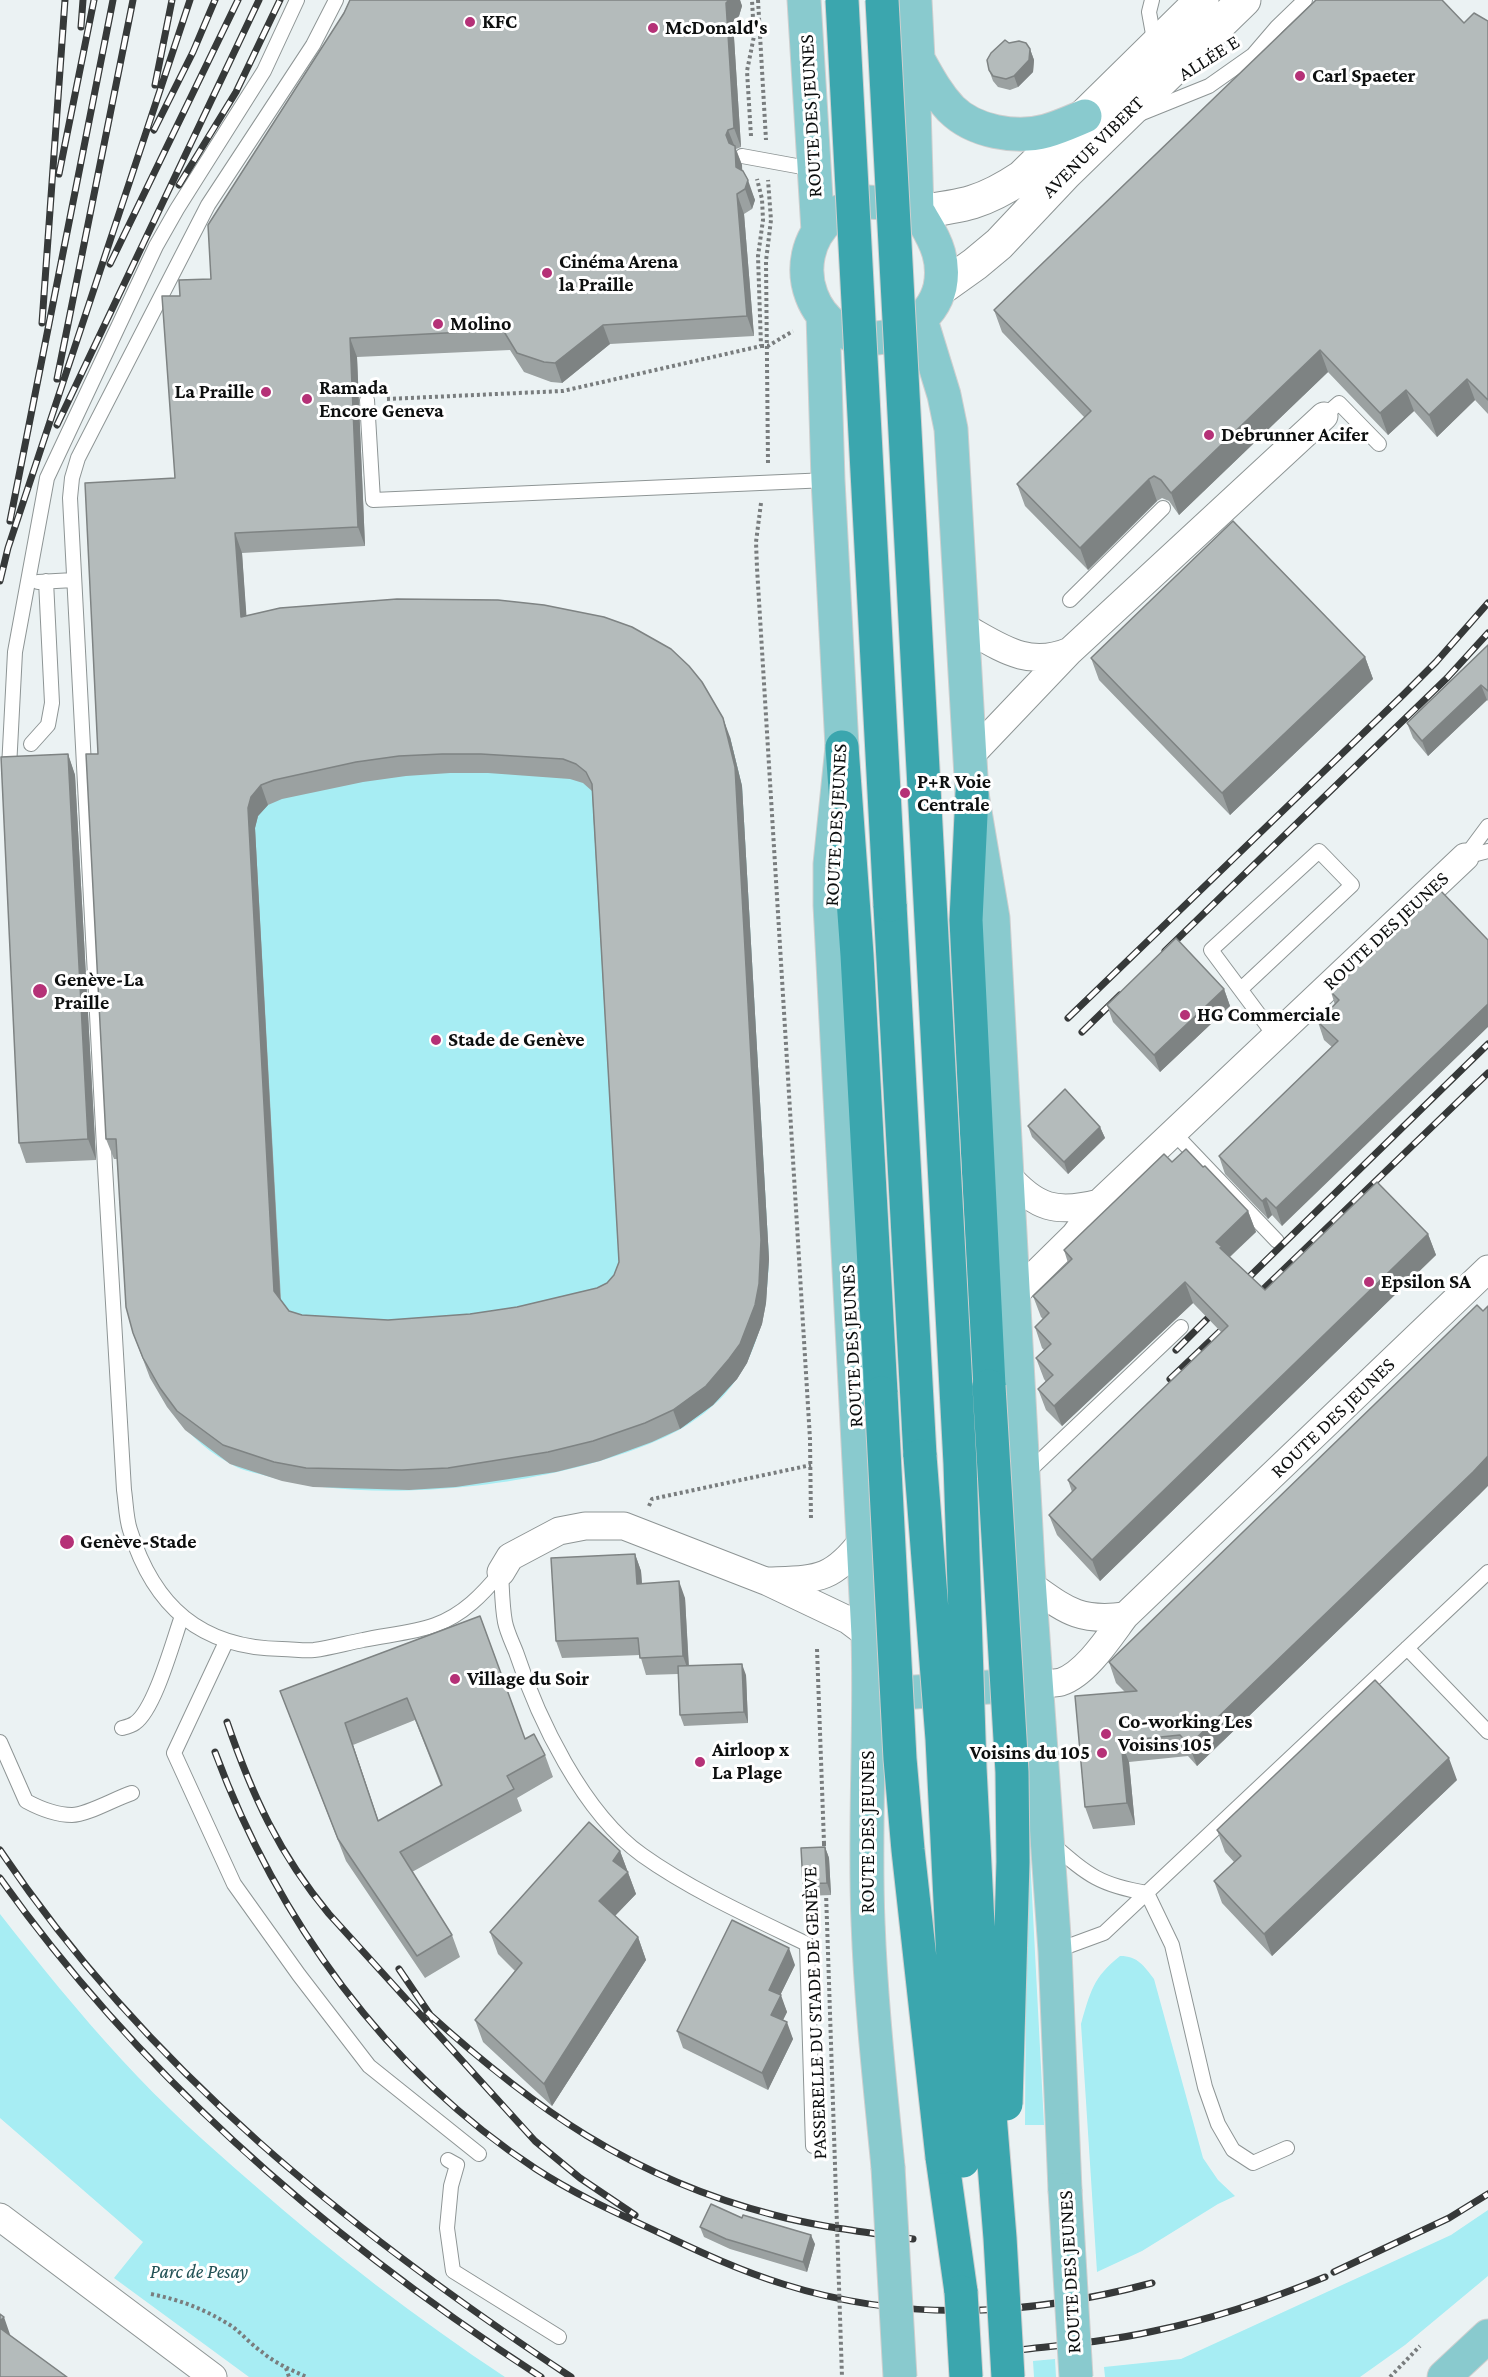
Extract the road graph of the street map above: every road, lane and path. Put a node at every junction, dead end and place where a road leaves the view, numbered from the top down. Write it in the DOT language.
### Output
graph roads {
  1 [pos="297,0"];
  2 [pos="336,0"];
  3 [pos="752,0"];
  4 [pos="804,0"];
  5 [pos="842,0"];
  6 [pos="882,0"];
  7 [pos="915,0"];
  8 [pos="1138,0"];
  9 [pos="1202,0"];
  10 [pos="1244,0"];
  11 [pos="1305,0"];
  12 [pos="742,6"];
  13 [pos="752,6"];
  14 [pos="1150,6"];
  15 [pos="1155,46"];
  16 [pos="918,59"];
  17 [pos="1101,120"];
  18 [pos="747,158"];
  19 [pos="813,169"];
  20 [pos="755,200"];
  21 [pos="762,200"];
  22 [pos="917,212"];
  23 [pos="818,231"];
  24 [pos="940,289"];
  25 [pos="822,315"];
  26 [pos="921,320"];
  27 [pos="761,346"];
  28 [pos="562,383"];
  29 [pos="563,391"];
  30 [pos="367,400"];
  31 [pos="1324,416"];
  32 [pos="1379,444"];
  33 [pos="828,480"];
  34 [pos="766,484"];
  35 [pos="1163,508"];
  36 [pos="74,579"];
  37 [pos="46,581"];
  38 [pos="27,583"];
  39 [pos="1070,600"];
  40 [pos="964,627"];
  41 [pos="1070,651"];
  42 [pos="31,744"];
  43 [pos="842,747"];
  44 [pos="5,748"];
  45 [pos="970,756"];
  46 [pos="28,766"];
  47 [pos="972,794"];
  48 [pos="1488,826"];
  49 [pos="1477,854"];
  50 [pos="1240,989"];
  51 [pos="1275,1036"];
  52 [pos="1173,1132"];
  53 [pos="1007,1175"];
  54 [pos="1099,1203"];
  55 [pos="1277,1241"];
  56 [pos="1488,1269"];
  57 [pos="1014,1295"];
  58 [pos="1180,1327"];
  59 [pos="811,1465"];
  60 [pos="1024,1477"];
  61 [pos="812,1521"];
  62 [pos="638,1532"];
  63 [pos="863,1540"];
  64 [pos="501,1572"];
  65 [pos="1488,1572"];
  66 [pos="768,1581"];
  67 [pos="1029,1584"];
  68 [pos="182,1616"];
  69 [pos="1125,1616"];
  70 [pos="868,1635"];
  71 [pos="226,1642"];
  72 [pos="1407,1648"];
  73 [pos="817,1649"];
  74 [pos="1037,1684"];
  75 [pos="870,1695"];
  76 [pos="122,1728"];
  77 [pos="1488,1732"];
  78 [pos="0,1742"];
  79 [pos="132,1793"];
  80 [pos="1048,1840"];
  81 [pos="825,1854"];
  82 [pos="826,1889"];
  83 [pos="1147,1893"];
  84 [pos="1056,1951"];
  85 [pos="813,2146"];
  86 [pos="1287,2148"];
  87 [pos="480,2154"];
  88 [pos="448,2160"];
  89 [pos="0,2217"];
  90 [pos="1000,2238"];
  91 [pos="961,2292"];
  92 [pos="146,2293"];
  93 [pos="1488,2336"];
  94 [pos="559,2337"];
  95 [pos="1420,2346"];
  96 [pos="286,2368"];
  97 [pos="213,2377"];
  98 [pos="289,2377"];
  99 [pos="307,2377"];
  100 [pos="842,2377"];
  101 [pos="900,2377"];
  102 [pos="966,2377"];
  103 [pos="1008,2377"];
  104 [pos="1076,2377"];
  105 [pos="1390,2377"];
  106 [pos="1444,2377"];
  1 -- 38 [label="lane"];
  2 -- 36 [label="lane"];
  3 -- 13 [label="path"];
  4 -- 19 [label="main road, ROUTE DES JEUNES"];
  5 -- 91 [label="highway, bridge"];
  6 -- 90 [label="highway, bridge"];
  7 -- 16 [label="main road"];
  8 -- 14 [label="lane"];
  9 -- 15 [label="main road, AVENUE VIBERT"];
  10 -- 17 [label="main road, AVENUE VIBERT"];
  11 -- 17 [label="lane, ALLÉE E"];
  12 -- 13 [label="path"];
  13 -- 18 [label="path"];
  14 -- 15 [label="lane"];
  15 -- 17 [label="main road, AVENUE VIBERT"];
  16 -- 17 [label="main road"];
  16 -- 22 [label="main road"];
  17 -- 22 [label="main road, AVENUE VIBERT"];
  17 -- 24 [label="main road, AVENUE VIBERT"];
  18 -- 19 [label="lane"];
  18 -- 21 [label="path"];
  19 -- 23 [label="main road, ROUTE DES JEUNES"];
  20 -- 21 [label="path"];
  21 -- 27 [label="path"];
  22 -- 23 [label="main road"];
  22 -- 24 [label="main road"];
  23 -- 25 [label="main road"];
  24 -- 26 [label="main road"];
  25 -- 26 [label="main road"];
  25 -- 33 [label="main road, ROUTE DES JEUNES"];
  26 -- 40 [label="main road, ROUTE DES JEUNES"];
  27 -- 29 [label="path"];
  27 -- 34 [label="path"];
  28 -- 29 [label="path"];
  29 -- 30 [label="path"];
  30 -- 34 [label="lane"];
  31 -- 32 [label="lane"];
  31 -- 41 [label="street"];
  33 -- 34 [label="lane"];
  33 -- 43 [label="main road, ROUTE DES JEUNES"];
  34 -- 59 [label="path"];
  35 -- 39 [label="lane"];
  36 -- 37 [label="lane"];
  36 -- 68 [label="lane"];
  37 -- 38 [label="lane"];
  37 -- 42 [label="lane"];
  38 -- 44 [label="lane"];
  40 -- 41 [label="street"];
  40 -- 45 [label="main road, ROUTE DES JEUNES"];
  41 -- 45 [label="street"];
  43 -- 63 [label="main road, ROUTE DES JEUNES"];
  43 -- 91 [label="highway, bridge"];
  44 -- 46 [label="lane"];
  45 -- 47 [label="main road, ROUTE DES JEUNES"];
  47 -- 53 [label="main road, ROUTE DES JEUNES"];
  47 -- 90 [label="highway, bridge"];
  48 -- 49 [label="lane"];
  49 -- 51 [label="street, ROUTE DES JEUNES"];
  50 -- 50 [label="lane"];
  50 -- 51 [label="lane"];
  51 -- 52 [label="street, ROUTE DES JEUNES"];
  52 -- 54 [label="street, ROUTE DES JEUNES"];
  52 -- 55 [label="lane"];
  53 -- 54 [label="street"];
  53 -- 57 [label="main road, ROUTE DES JEUNES"];
  54 -- 57 [label="street, ROUTE DES JEUNES"];
  56 -- 69 [label="street, ROUTE DES JEUNES"];
  57 -- 60 [label="main road, ROUTE DES JEUNES"];
  58 -- 60 [label="lane"];
  59 -- 61 [label="path"];
  59 -- 62 [label="path"];
  60 -- 67 [label="main road, ROUTE DES JEUNES"];
  62 -- 64 [label="street"];
  62 -- 66 [label="street"];
  63 -- 66 [label="street"];
  63 -- 70 [label="main road, ROUTE DES JEUNES"];
  64 -- 71 [label="lane"];
  64 -- 85 [label="lane"];
  65 -- 72 [label="lane"];
  66 -- 70 [label="street"];
  67 -- 69 [label="street"];
  67 -- 74 [label="main road, ROUTE DES JEUNES"];
  68 -- 71 [label="lane"];
  68 -- 76 [label="lane"];
  69 -- 74 [label="street, ROUTE DES JEUNES"];
  70 -- 75 [label="main road, ROUTE DES JEUNES"];
  71 -- 87 [label="lane"];
  72 -- 77 [label="lane"];
  72 -- 83 [label="lane"];
  73 -- 81 [label="path, PASSERELLE DU STADE DE GENÈVE, bridge"];
  74 -- 75 [label="main road"];
  74 -- 80 [label="main road, ROUTE DES JEUNES"];
  75 -- 101 [label="main road, ROUTE DES JEUNES, bridge"];
  78 -- 79 [label="lane"];
  80 -- 83 [label="lane"];
  80 -- 84 [label="main road, ROUTE DES JEUNES"];
  82 -- 100 [label="path, PASSERELLE DU STADE DE GENÈVE, bridge"];
  83 -- 84 [label="lane"];
  83 -- 86 [label="lane"];
  84 -- 104 [label="main road, ROUTE DES JEUNES, bridge"];
  88 -- 94 [label="lane"];
  89 -- 97 [label="street"];
  90 -- 103 [label="highway, bridge"];
  91 -- 102 [label="highway, bridge"];
  92 -- 96 [label="path"];
  93 -- 106 [label="main road"];
  95 -- 105 [label="path"];
  96 -- 98 [label="path"];
  96 -- 99 [label="path"];
}
